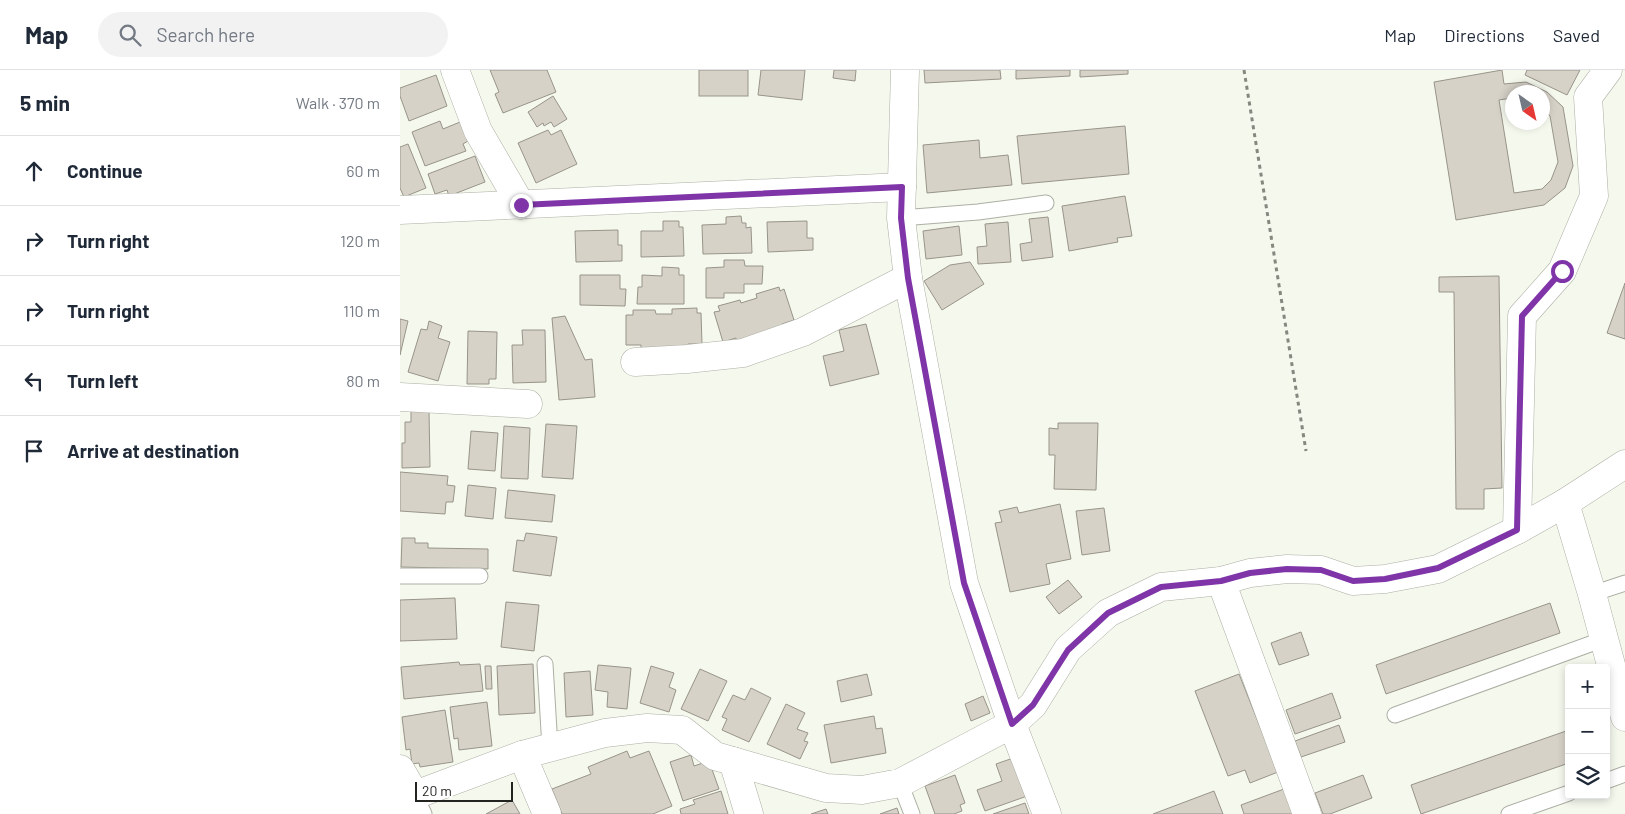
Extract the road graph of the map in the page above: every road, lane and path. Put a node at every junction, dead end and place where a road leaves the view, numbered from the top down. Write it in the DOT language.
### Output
graph roads {
  1 [pos="455,70"];
  2 [pos="906,70"];
  3 [pos="1244,70"];
  4 [pos="1608,70"];
  5 [pos="902,187"];
  6 [pos="1046,203"];
  7 [pos="521,205"];
  8 [pos="400,210"];
  9 [pos="901,218"];
  10 [pos="908,278"];
  11 [pos="635,362"];
  12 [pos="400,397"];
  13 [pos="528,404"];
  14 [pos="1306,451"];
  15 [pos="1625,464"];
  16 [pos="1565,503"];
  17 [pos="1517,530"];
  18 [pos="400,576"];
  19 [pos="480,576"];
  20 [pos="1221,581"];
  21 [pos="1625,583"];
  22 [pos="1592,594"];
  23 [pos="1604,640"];
  24 [pos="545,664"];
  25 [pos="1395,715"];
  26 [pos="1625,717"];
  27 [pos="1012,724"];
  28 [pos="550,748"];
  29 [pos="522,756"];
  30 [pos="733,761"];
  31 [pos="400,769"];
  32 [pos="1625,774"];
  33 [pos="1610,780"];
  34 [pos="900,783"];
  35 [pos="1565,795"];
  36 [pos="413,807"];
  37 [pos="547,814"];
  38 [pos="749,814"];
  39 [pos="912,814"];
  40 [pos="1047,814"];
  41 [pos="1307,814"];
  42 [pos="1509,814"];
  1 -- 7 [label="street"];
  2 -- 5 [label="street"];
  3 -- 14 [label="path"];
  4 -- 17 [label="street"];
  5 -- 7 [label="street"];
  5 -- 9 [label="street"];
  6 -- 9 [label="lane"];
  7 -- 8 [label="street"];
  9 -- 10 [label="street"];
  10 -- 11 [label="street"];
  10 -- 27 [label="street"];
  12 -- 13 [label="street"];
  15 -- 16 [label="street"];
  16 -- 17 [label="street"];
  16 -- 22 [label="street"];
  17 -- 20 [label="street"];
  18 -- 19 [label="lane"];
  20 -- 27 [label="street"];
  20 -- 41 [label="street"];
  21 -- 22 [label="lane"];
  22 -- 23 [label="street"];
  23 -- 25 [label="lane"];
  23 -- 26 [label="street"];
  24 -- 28 [label="lane"];
  27 -- 34 [label="street"];
  27 -- 40 [label="street"];
  28 -- 29 [label="street"];
  28 -- 30 [label="street"];
  29 -- 36 [label="street"];
  29 -- 37 [label="street"];
  30 -- 34 [label="street"];
  30 -- 38 [label="street"];
  31 -- 36 [label="street"];
  32 -- 33 [label="lane"];
  34 -- 39 [label="lane"];
  35 -- 42 [label="lane"];
}
